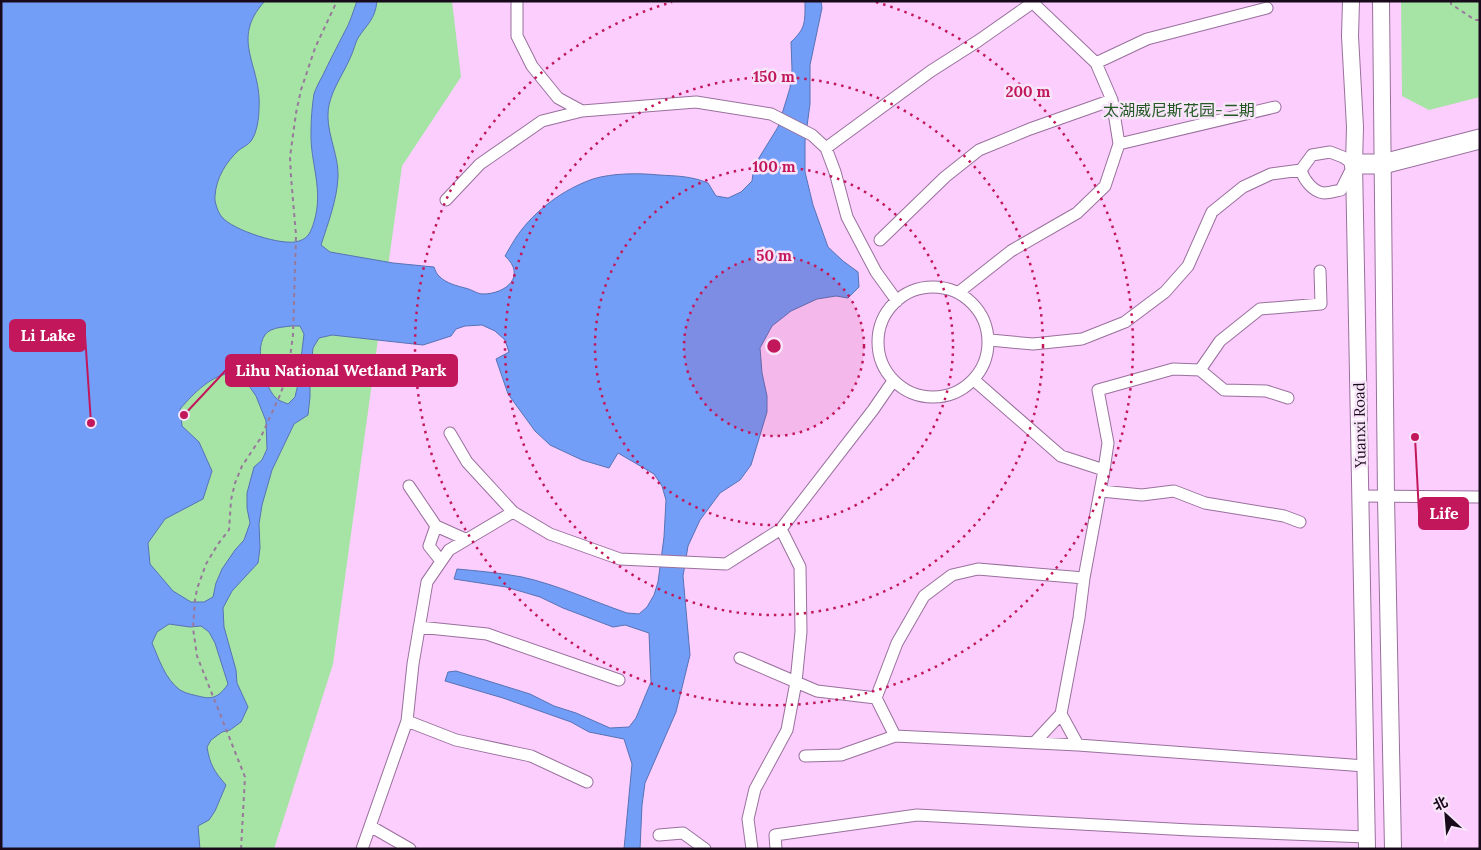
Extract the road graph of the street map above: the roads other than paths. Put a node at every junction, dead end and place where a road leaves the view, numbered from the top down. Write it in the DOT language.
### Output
graph roads {
  1 [pos="522,1"];
  2 [pos="1351,1"];
  3 [pos="1381,1"];
  4 [pos="517,2"];
  5 [pos="1033,2"];
  6 [pos="1267,8"];
  7 [pos="1096,63"];
  8 [pos="1112,100"];
  9 [pos="1275,107"];
  10 [pos="582,111"];
  11 [pos="1480,132"];
  12 [pos="1480,139"];
  13 [pos="1119,144"];
  14 [pos="826,148"];
  15 [pos="1355,161"];
  16 [pos="1383,161"];
  17 [pos="1301,170"];
  18 [pos="446,200"];
  19 [pos="880,240"];
  20 [pos="1320,271"];
  21 [pos="959,292"];
  22 [pos="897,301"];
  23 [pos="990,340"];
  24 [pos="1200,370"];
  25 [pos="974,380"];
  26 [pos="893,381"];
  27 [pos="1288,398"];
  28 [pos="450,433"];
  29 [pos="1104,470"];
  30 [pos="409,486"];
  31 [pos="1101,491"];
  32 [pos="1361,496"];
  33 [pos="1386,497"];
  34 [pos="1480,497"];
  35 [pos="513,512"];
  36 [pos="1300,522"];
  37 [pos="436,526"];
  38 [pos="781,529"];
  39 [pos="466,539"];
  40 [pos="442,561"];
  41 [pos="1084,578"];
  42 [pos="419,627"];
  43 [pos="740,658"];
  44 [pos="619,680"];
  45 [pos="796,682"];
  46 [pos="876,698"];
  47 [pos="1061,714"];
  48 [pos="407,720"];
  49 [pos="895,736"];
  50 [pos="1034,743"];
  51 [pos="1078,745"];
  52 [pos="805,756"];
  53 [pos="1365,766"];
  54 [pos="587,782"];
  55 [pos="370,826"];
  56 [pos="659,835"];
  57 [pos="1366,843"];
  58 [pos="362,849"];
  59 [pos="410,849"];
  60 [pos="705,849"];
  61 [pos="752,849"];
  62 [pos="776,849"];
  63 [pos="1393,849"];
  1 -- 4 [label="street"];
  2 -- 15 [label="main road, Yuanxi Road"];
  3 -- 16 [label="main road, Yuanxi Road"];
  4 -- 10 [label="street"];
  5 -- 7 [label="street"];
  5 -- 14 [label="street"];
  6 -- 7 [label="street"];
  7 -- 8 [label="street"];
  8 -- 13 [label="street"];
  8 -- 19 [label="street"];
  9 -- 13 [label="street"];
  10 -- 14 [label="street"];
  10 -- 18 [label="street"];
  11 -- 16 [label="main road"];
  12 -- 16 [label="main road"];
  13 -- 21 [label="street"];
  14 -- 22 [label="street"];
  15 -- 16 [label="main road"];
  15 -- 17 [label="street"];
  15 -- 17 [label="street"];
  15 -- 32 [label="main road, Yuanxi Road"];
  16 -- 33 [label="main road, Yuanxi Road"];
  17 -- 23 [label="street"];
  20 -- 24 [label="street"];
  21 -- 22 [label="street"];
  21 -- 23 [label="street"];
  22 -- 26 [label="street"];
  23 -- 25 [label="street"];
  24 -- 27 [label="street"];
  24 -- 29 [label="street"];
  25 -- 26 [label="street"];
  25 -- 29 [label="street"];
  26 -- 38 [label="street"];
  28 -- 35 [label="street"];
  29 -- 31 [label="street"];
  30 -- 37 [label="street"];
  31 -- 36 [label="street"];
  31 -- 41 [label="street"];
  32 -- 33 [label="street"];
  32 -- 53 [label="main road, Yuanxi Road"];
  33 -- 34 [label="street"];
  33 -- 63 [label="main road, Yuanxi Road"];
  35 -- 38 [label="street"];
  35 -- 39 [label="street"];
  37 -- 39 [label="street"];
  37 -- 40 [label="street"];
  38 -- 45 [label="street"];
  39 -- 40 [label="street"];
  40 -- 42 [label="street"];
  41 -- 46 [label="street"];
  41 -- 47 [label="street"];
  42 -- 44 [label="street"];
  42 -- 48 [label="street"];
  43 -- 45 [label="street"];
  45 -- 46 [label="street"];
  45 -- 61 [label="street"];
  46 -- 49 [label="street"];
  47 -- 50 [label="street"];
  47 -- 51 [label="street"];
  48 -- 54 [label="street"];
  48 -- 55 [label="street"];
  49 -- 50 [label="street"];
  49 -- 52 [label="street"];
  50 -- 51 [label="street"];
  51 -- 53 [label="street"];
  53 -- 57 [label="main road, Yuanxi Road"];
  55 -- 58 [label="street"];
  55 -- 59 [label="street"];
  56 -- 60 [label="street"];
  57 -- 62 [label="street"];
}
